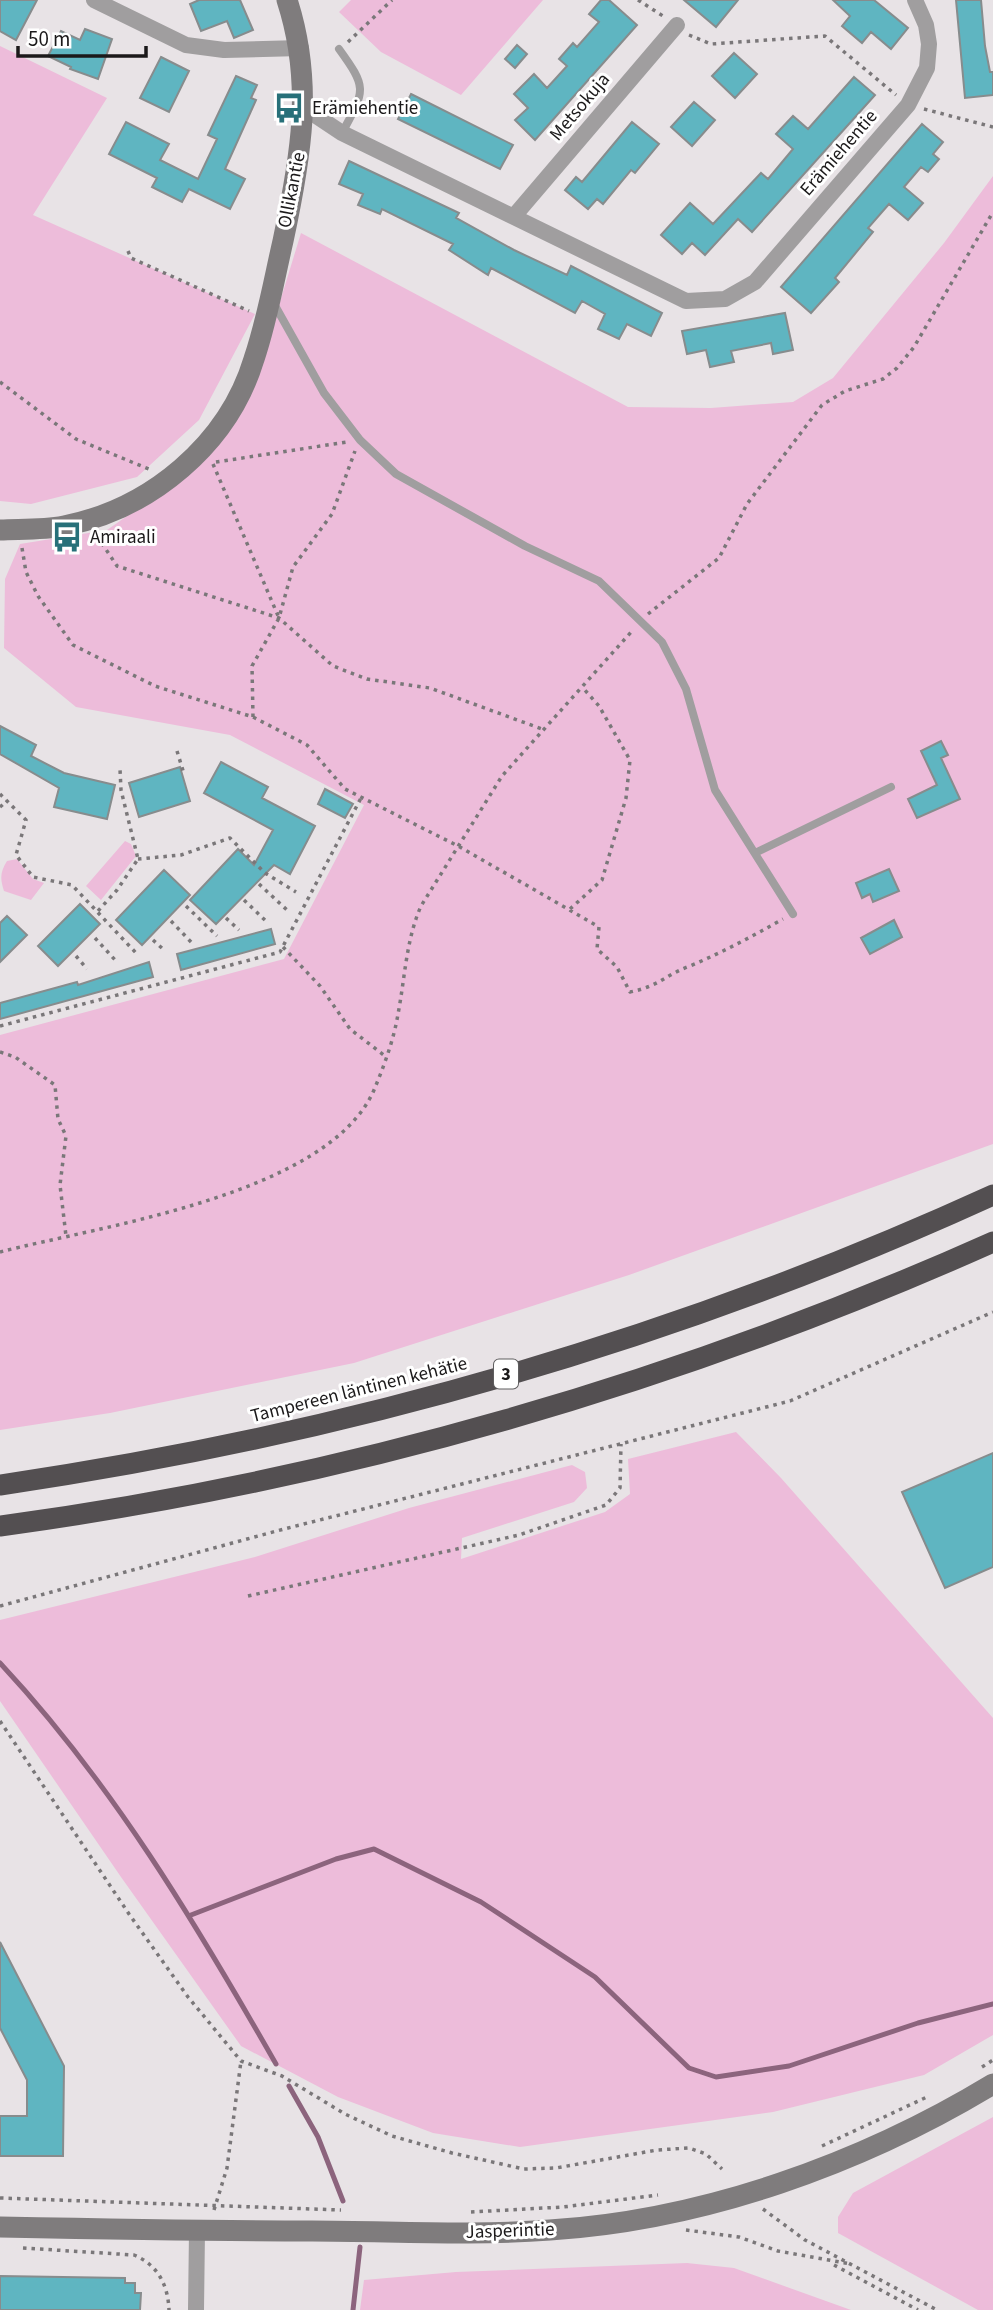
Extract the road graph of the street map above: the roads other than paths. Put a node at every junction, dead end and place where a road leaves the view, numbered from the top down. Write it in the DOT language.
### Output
graph roads {
  1 [pos="94,0"];
  2 [pos="288,0"];
  3 [pos="915,0"];
  4 [pos="677,25"];
  5 [pos="301,48"];
  6 [pos="339,49"];
  7 [pos="303,107"];
  8 [pos="342,133"];
  9 [pos="515,215"];
  10 [pos="270,297"];
  11 [pos="9,530"];
  12 [pos="891,787"];
  13 [pos="757,852"];
  14 [pos="793,914"];
  15 [pos="993,1195"];
  16 [pos="993,1242"];
  17 [pos="0,1485"];
  18 [pos="0,1526"];
  19 [pos="993,2084"];
  20 [pos="0,2227"];
  21 [pos="197,2231"];
  22 [pos="196,2310"];
  1 -- 5 [label="street"];
  2 -- 5 [label="main road, Ollikantie"];
  3 -- 9 [label="street, Erämiehentie"];
  4 -- 9 [label="street, Metsokuja"];
  5 -- 7 [label="main road, Ollikantie"];
  6 -- 8 [label="lane"];
  7 -- 8 [label="street, Erämiehentie"];
  7 -- 10 [label="main road, Ollikantie"];
  8 -- 9 [label="street, Erämiehentie"];
  10 -- 11 [label="main road, Ollikantie"];
  10 -- 13 [label="lane"];
  12 -- 13 [label="lane"];
  13 -- 14 [label="lane"];
  15 -- 17 [label="highway, Tampereen läntinen kehätie / 3"];
  16 -- 18 [label="highway, 3"];
  19 -- 21 [label="main road, Jasperintie"];
  20 -- 21 [label="main road, Jasperintie"];
  21 -- 22 [label="street"];
}
